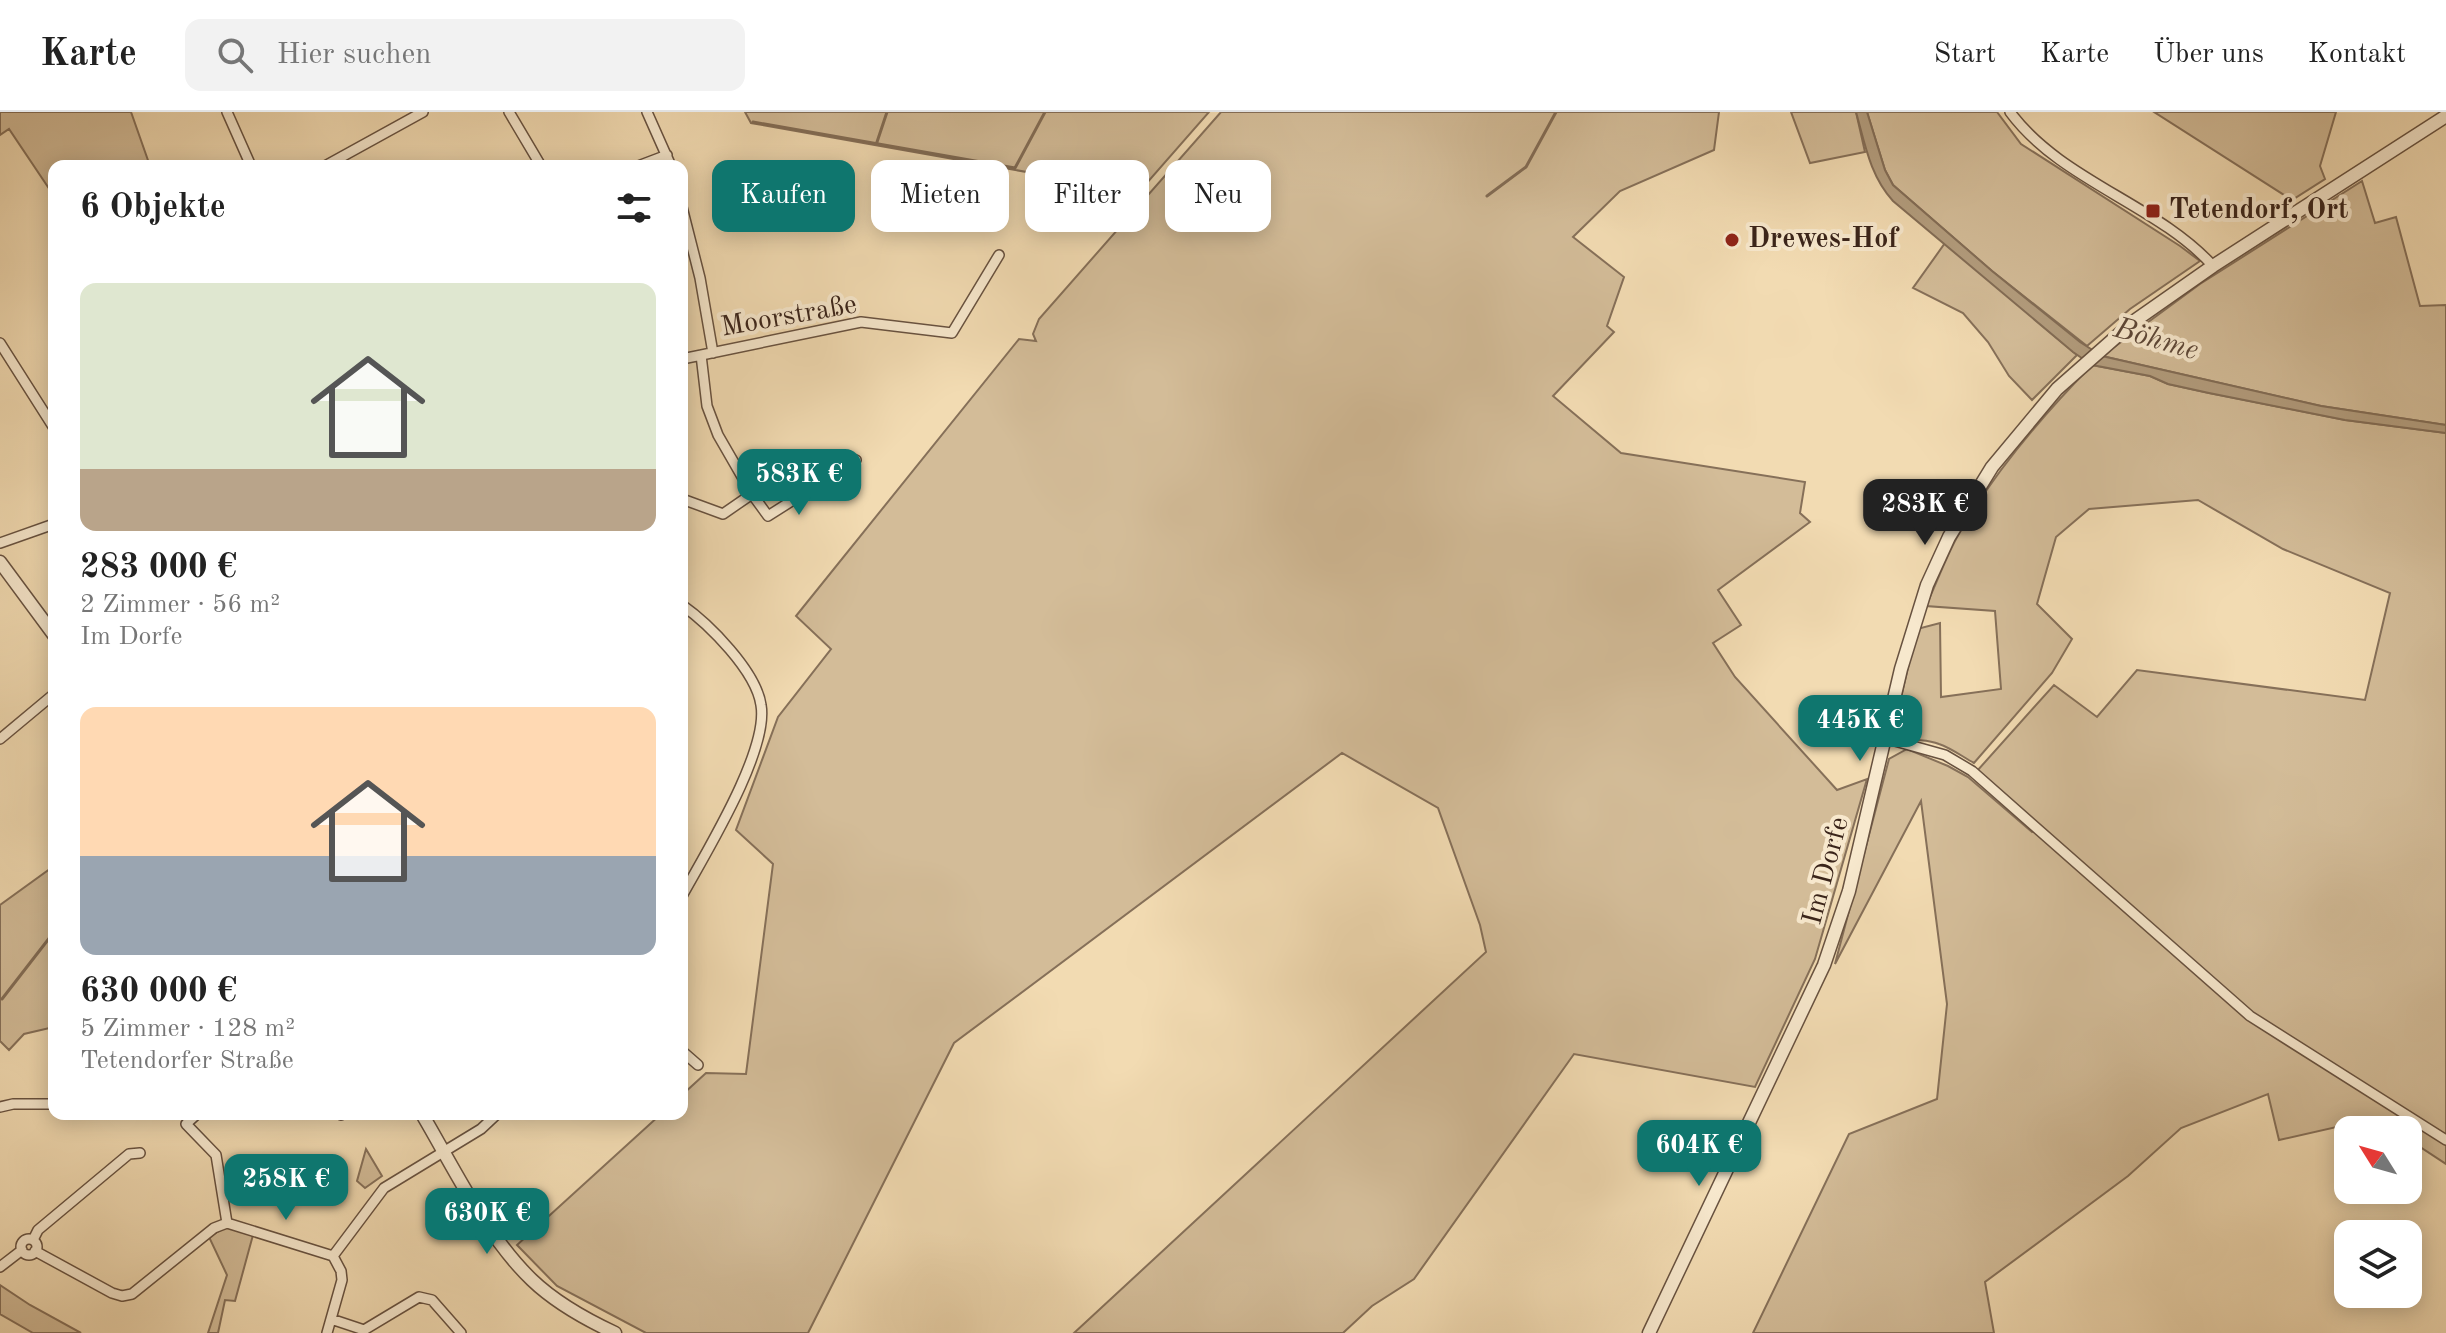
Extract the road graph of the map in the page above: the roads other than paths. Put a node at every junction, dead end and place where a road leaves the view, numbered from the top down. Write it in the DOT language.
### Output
graph roads {
  1 [pos="227,112"];
  2 [pos="423,112"];
  3 [pos="509,112"];
  4 [pos="647,112"];
  5 [pos="2010,112"];
  6 [pos="2446,116"];
  7 [pos="667,155"];
  8 [pos="248,160"];
  9 [pos="336,160"];
  10 [pos="537,160"];
  11 [pos="654,160"];
  12 [pos="669,160"];
  13 [pos="688,231"];
  14 [pos="999,255"];
  15 [pos="2213,266"];
  16 [pos="0,343"];
  17 [pos="713,353"];
  18 [pos="701,355"];
  19 [pos="688,358"];
  20 [pos="48,419"];
  21 [pos="856,460"];
  22 [pos="752,494"];
  23 [pos="688,501"];
  24 [pos="48,526"];
  25 [pos="0,543"];
  26 [pos="0,562"];
  27 [pos="688,610"];
  28 [pos="48,627"];
  29 [pos="48,699"];
  30 [pos="1884,738"];
  31 [pos="0,739"];
  32 [pos="688,885"];
  33 [pos="688,1056"];
  34 [pos="698,1065"];
  35 [pos="48,1104"];
  36 [pos="0,1107"];
  37 [pos="190,1120"];
  38 [pos="426,1120"];
  39 [pos="491,1120"];
  40 [pos="2446,1140"];
  41 [pos="444,1151"];
  42 [pos="140,1153"];
  43 [pos="227,1223"];
  44 [pos="34,1245"];
  45 [pos="333,1256"];
  46 [pos="0,1267"];
  47 [pos="331,1319"];
  48 [pos="327,1333"];
  49 [pos="461,1333"];
  50 [pos="615,1333"];
  51 [pos="1649,1333"];
  1 -- 8 [label="street"];
  2 -- 9 [label="street"];
  3 -- 10 [label="street"];
  4 -- 7 [label="street"];
  5 -- 15 [label="street"];
  6 -- 15 [label="street, Im Dorfe"];
  7 -- 11 [label="street"];
  7 -- 12 [label="street"];
  13 -- 17 [label="street"];
  14 -- 17 [label="street, Moorstraße"];
  15 -- 30 [label="street, Im Dorfe"];
  16 -- 20 [label="street"];
  17 -- 18 [label="street, Moorstraße"];
  18 -- 19 [label="street, Moorstraße"];
  18 -- 22 [label="street"];
  21 -- 22 [label="street"];
  22 -- 23 [label="street"];
  24 -- 25 [label="street"];
  26 -- 28 [label="street"];
  27 -- 32 [label="street"];
  29 -- 31 [label="street"];
  30 -- 40 [label="street"];
  30 -- 51 [label="street, Im Dorfe"];
  33 -- 34 [label="street"];
  35 -- 36 [label="street"];
  37 -- 43 [label="street"];
  38 -- 41 [label="street"];
  39 -- 41 [label="street"];
  41 -- 45 [label="street"];
  41 -- 50 [label="street"];
  42 -- 44 [label="street"];
  43 -- 44 [label="street"];
  43 -- 45 [label="street"];
  44 -- 46 [label="street"];
  45 -- 47 [label="street"];
  47 -- 48 [label="street"];
  47 -- 49 [label="street"];
}
